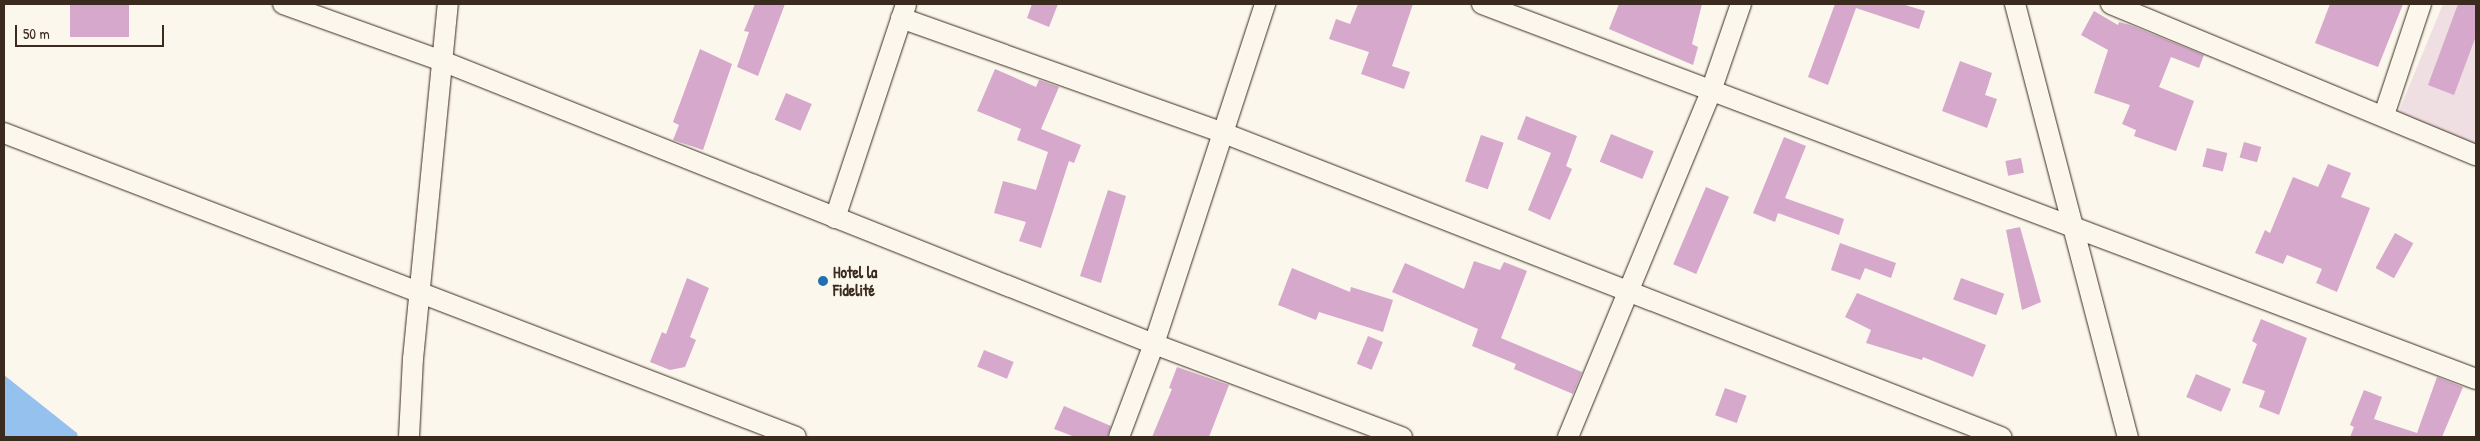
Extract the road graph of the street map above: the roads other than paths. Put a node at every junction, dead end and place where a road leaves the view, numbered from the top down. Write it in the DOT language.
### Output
graph roads {
  1 [pos="283,4"];
  2 [pos="448,4"];
  3 [pos="1265,4"];
  4 [pos="1487,4"];
  5 [pos="1740,4"];
  6 [pos="2015,4"];
  7 [pos="2111,4"];
  8 [pos="2421,4"];
  9 [pos="903,11"];
  10 [pos="442,62"];
  11 [pos="1711,91"];
  12 [pos="2384,115"];
  13 [pos="1221,132"];
  14 [pos="4,133"];
  15 [pos="2476,155"];
  16 [pos="835,218"];
  17 [pos="2071,225"];
  18 [pos="420,291"];
  19 [pos="1626,292"];
  20 [pos="1154,344"];
  21 [pos="2476,379"];
  22 [pos="409,437"];
  23 [pos="796,437"];
  24 [pos="1119,437"];
  25 [pos="1402,437"];
  26 [pos="1568,437"];
  27 [pos="2001,437"];
  28 [pos="2128,437"];
  1 -- 10 [label="street"];
  2 -- 10 [label="street"];
  3 -- 13 [label="street"];
  4 -- 11 [label="street"];
  5 -- 11 [label="street"];
  6 -- 17 [label="street"];
  7 -- 12 [label="street"];
  8 -- 12 [label="street"];
  9 -- 13 [label="street"];
  9 -- 16 [label="street"];
  10 -- 16 [label="street"];
  10 -- 18 [label="street"];
  11 -- 17 [label="street"];
  11 -- 19 [label="street"];
  12 -- 15 [label="street"];
  13 -- 19 [label="street"];
  13 -- 20 [label="street"];
  14 -- 18 [label="street"];
  16 -- 20 [label="street"];
  17 -- 21 [label="street"];
  17 -- 28 [label="street"];
  18 -- 22 [label="street"];
  18 -- 23 [label="street"];
  19 -- 26 [label="street"];
  19 -- 27 [label="street"];
  20 -- 24 [label="street"];
  20 -- 25 [label="street"];
}
